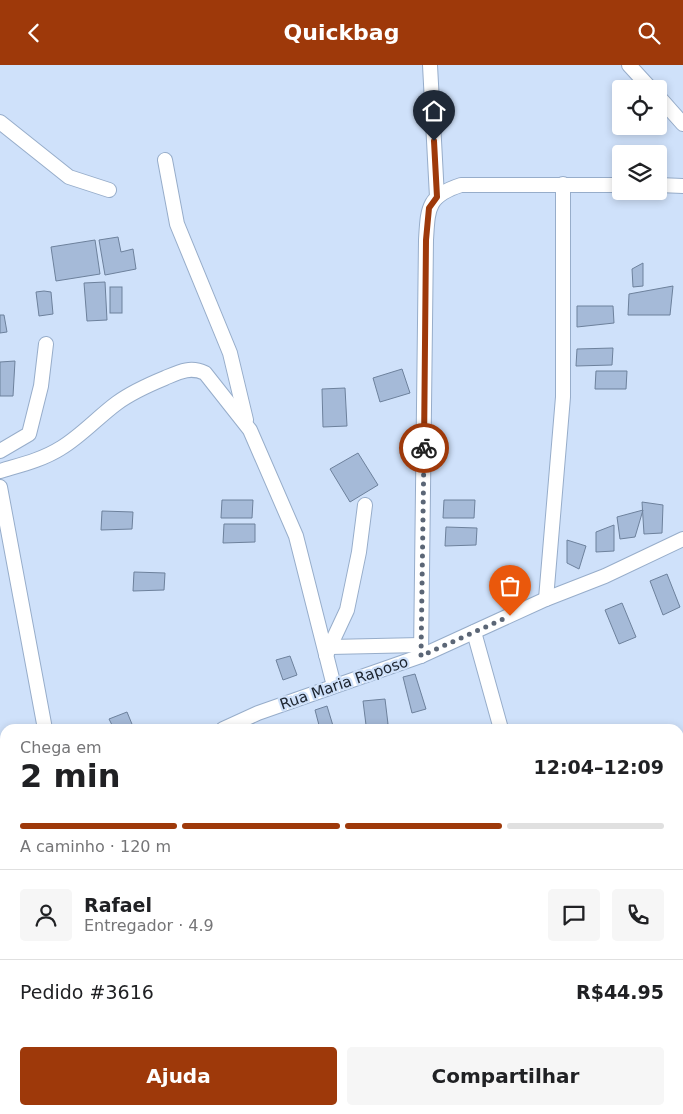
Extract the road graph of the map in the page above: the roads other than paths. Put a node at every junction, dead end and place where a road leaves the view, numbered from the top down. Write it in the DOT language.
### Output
graph roads {
  1 [pos="430,65"];
  2 [pos="629,65"];
  3 [pos="643,80"];
  4 [pos="667,106"];
  5 [pos="0,122"];
  6 [pos="683,124"];
  7 [pos="165,160"];
  8 [pos="563,184"];
  9 [pos="612,185"];
  10 [pos="667,185"];
  11 [pos="683,186"];
  12 [pos="109,190"];
  13 [pos="437,197"];
  14 [pos="46,344"];
  15 [pos="247,426"];
  16 [pos="0,451"];
  17 [pos="0,471"];
  18 [pos="0,487"];
  19 [pos="364,505"];
  20 [pos="683,539"];
  21 [pos="546,599"];
  22 [pos="474,632"];
  23 [pos="328,651"];
  24 [pos="421,651"];
  25 [pos="334,686"];
  26 [pos="44,724"];
  27 [pos="234,724"];
  28 [pos="500,724"];
  1 -- 13 [label="street"];
  2 -- 3 [label="street"];
  4 -- 6 [label="street"];
  5 -- 12 [label="street"];
  7 -- 15 [label="street"];
  8 -- 9 [label="street"];
  8 -- 13 [label="street"];
  8 -- 21 [label="street"];
  10 -- 11 [label="street"];
  13 -- 24 [label="street"];
  14 -- 16 [label="street"];
  15 -- 17 [label="street"];
  15 -- 23 [label="street"];
  18 -- 26 [label="street"];
  19 -- 23 [label="street"];
  20 -- 21 [label="street, Rua Maria Raposo"];
  21 -- 22 [label="street, Rua Maria Raposo"];
  22 -- 24 [label="street, Rua Maria Raposo"];
  22 -- 28 [label="street"];
  23 -- 24 [label="street"];
  23 -- 25 [label="street"];
  24 -- 25 [label="street, Rua Maria Raposo"];
  25 -- 27 [label="street, Rua Maria Raposo"];
}
